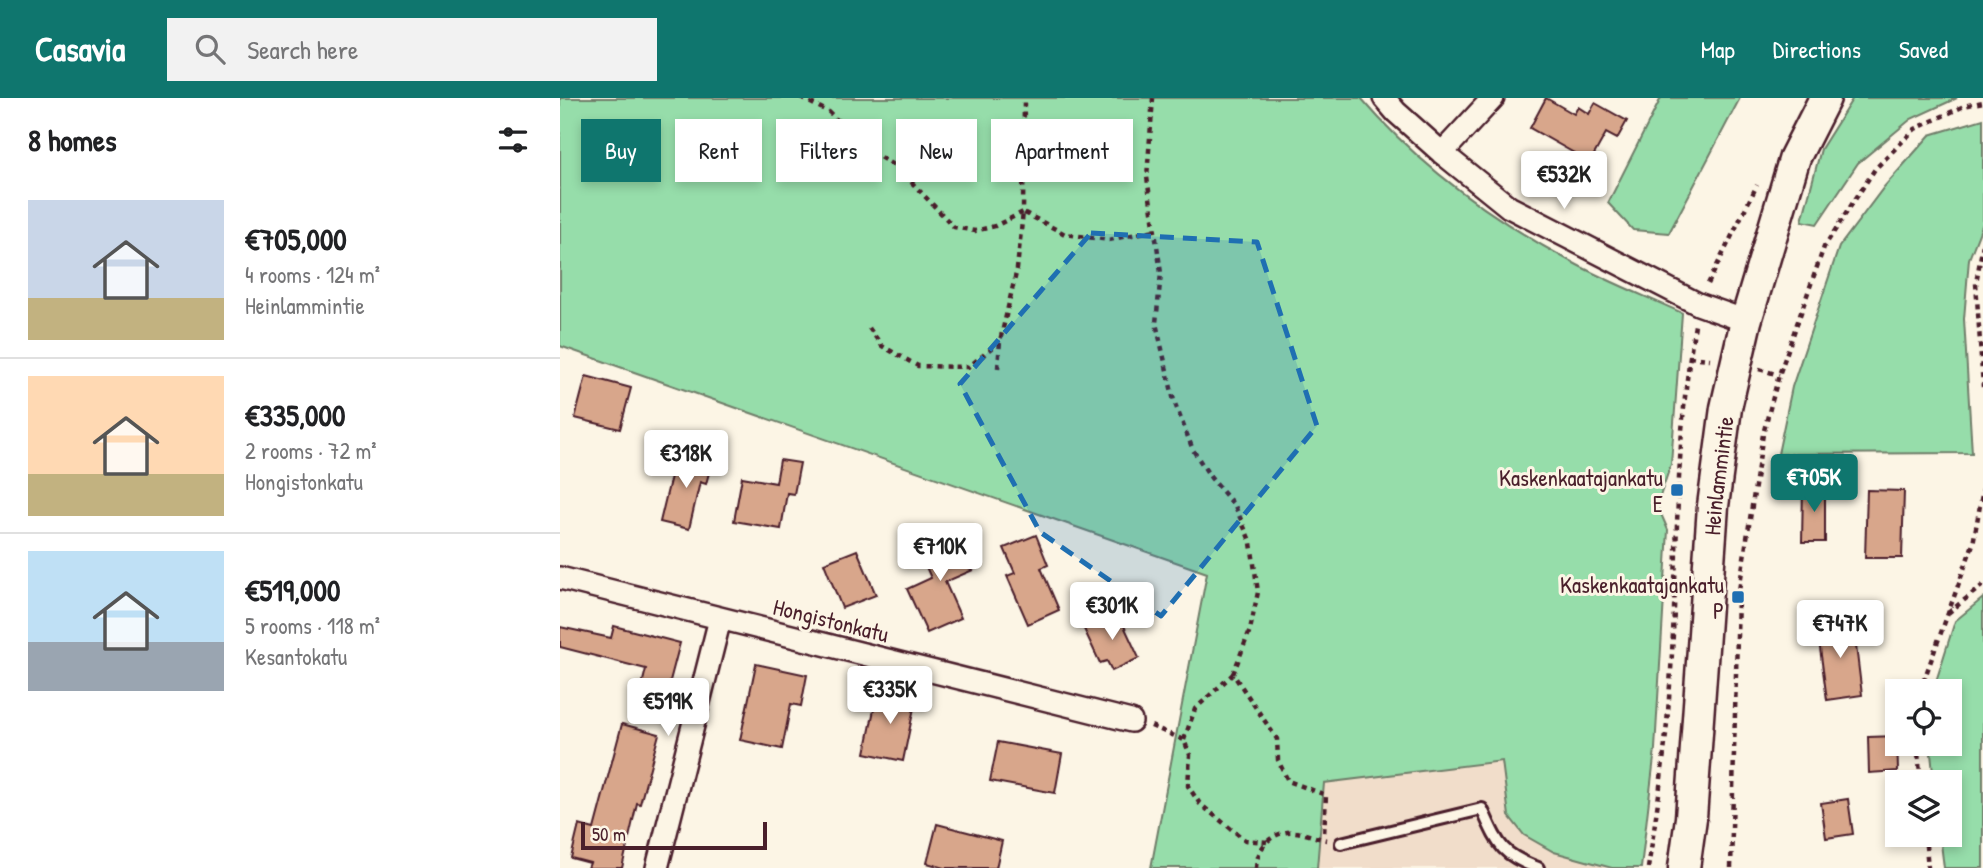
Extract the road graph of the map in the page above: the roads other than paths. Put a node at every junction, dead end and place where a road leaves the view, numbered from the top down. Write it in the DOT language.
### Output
graph roads {
  1 [pos="1384,98"];
  2 [pos="1493,98"];
  3 [pos="1825,98"];
  4 [pos="1442,153"];
  5 [pos="1746,321"];
  6 [pos="560,579"];
  7 [pos="720,619"];
  8 [pos="1131,721"];
  9 [pos="1341,843"];
  10 [pos="657,868"];
  11 [pos="1538,868"];
  12 [pos="1684,868"];
  1 -- 4 [label="street"];
  2 -- 4 [label="street"];
  3 -- 5 [label="street, Heinlammintie"];
  4 -- 5 [label="street"];
  5 -- 12 [label="street, Heinlammintie"];
  6 -- 7 [label="street, Hongistonkatu"];
  7 -- 8 [label="street, Hongistonkatu"];
  7 -- 10 [label="street"];
  9 -- 11 [label="lane"];
}
